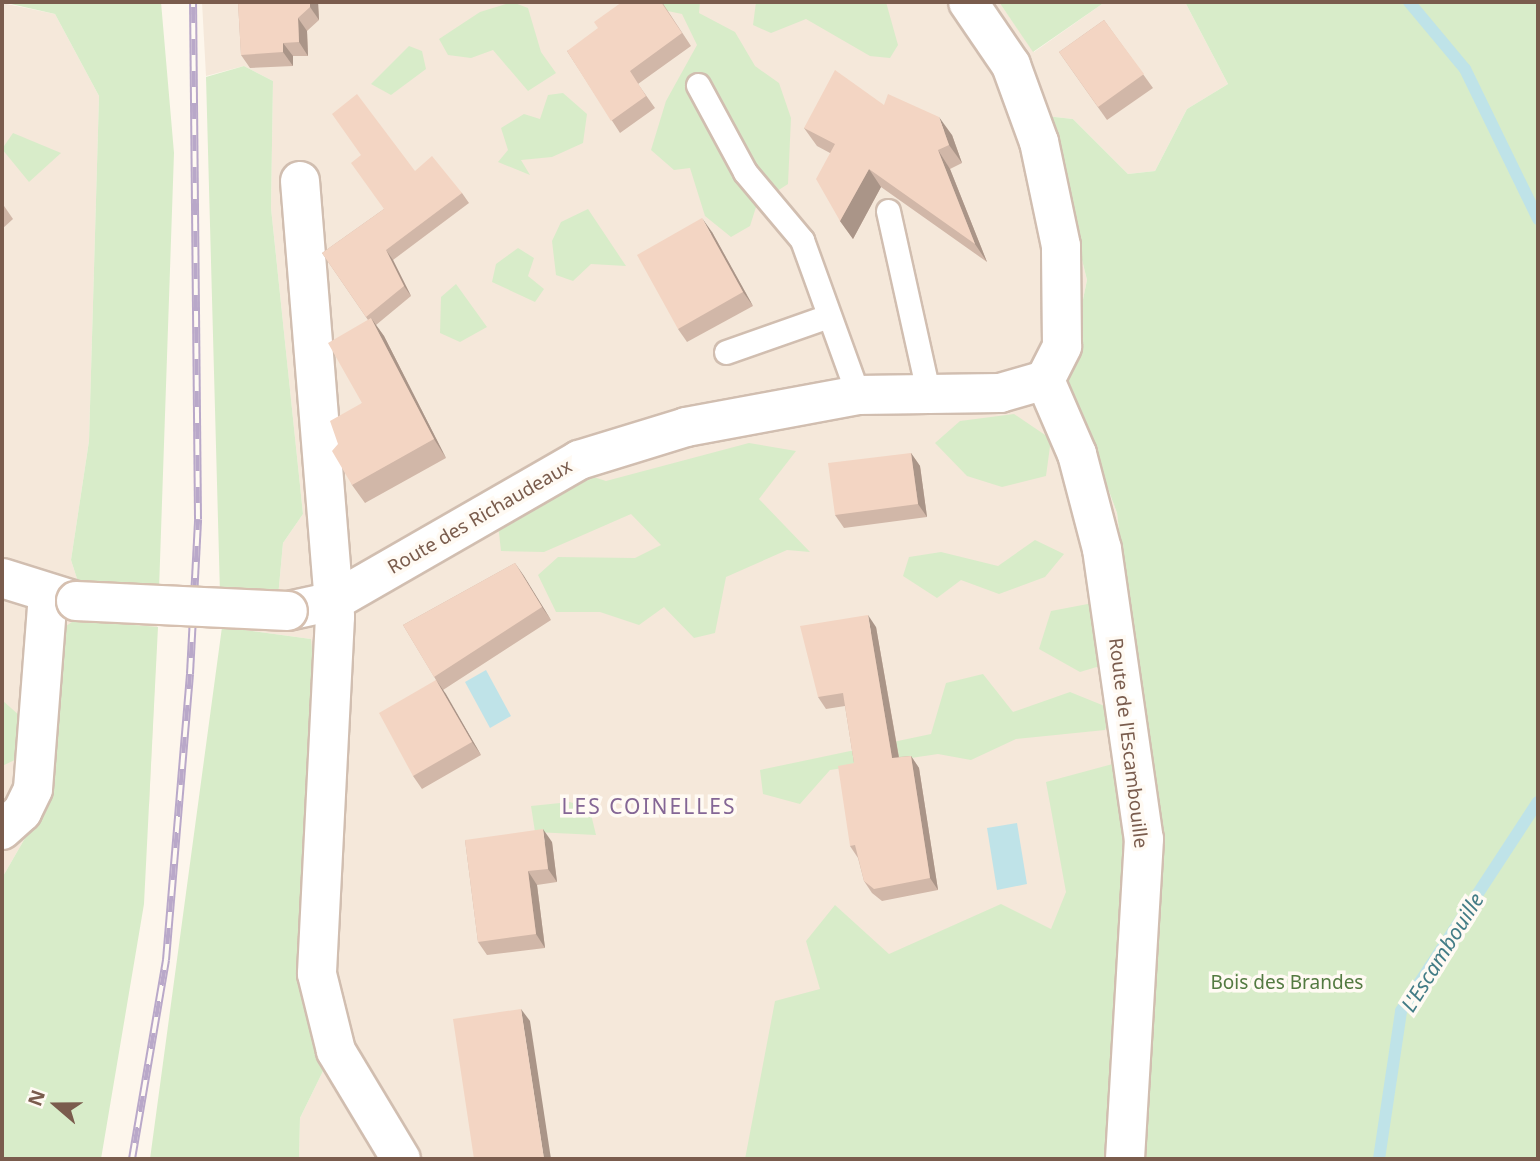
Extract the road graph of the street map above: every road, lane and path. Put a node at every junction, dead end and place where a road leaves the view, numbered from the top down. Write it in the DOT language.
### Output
graph roads {
  1 [pos="968,2"];
  2 [pos="698,85"];
  3 [pos="300,181"];
  4 [pos="888,211"];
  5 [pos="829,316"];
  6 [pos="726,352"];
  7 [pos="1045,380"];
  8 [pos="928,392"];
  9 [pos="858,395"];
  10 [pos="2,578"];
  11 [pos="62,598"];
  12 [pos="334,601"];
  13 [pos="2,830"];
  14 [pos="401,1159"];
  15 [pos="1125,1159"];
  1 -- 7 [label="street"];
  2 -- 5 [label="lane"];
  3 -- 12 [label="street"];
  4 -- 8 [label="lane"];
  5 -- 6 [label="lane"];
  5 -- 9 [label="lane"];
  7 -- 8 [label="street, Route des Richaudeaux"];
  7 -- 15 [label="street, Route de l'Escambouille"];
  8 -- 9 [label="street, Route des Richaudeaux"];
  9 -- 12 [label="street, Route des Richaudeaux"];
  10 -- 11 [label="street, Route des Richaudeaux"];
  11 -- 12 [label="street, Route des Richaudeaux, bridge"];
  11 -- 13 [label="street"];
  12 -- 14 [label="street"];
}
